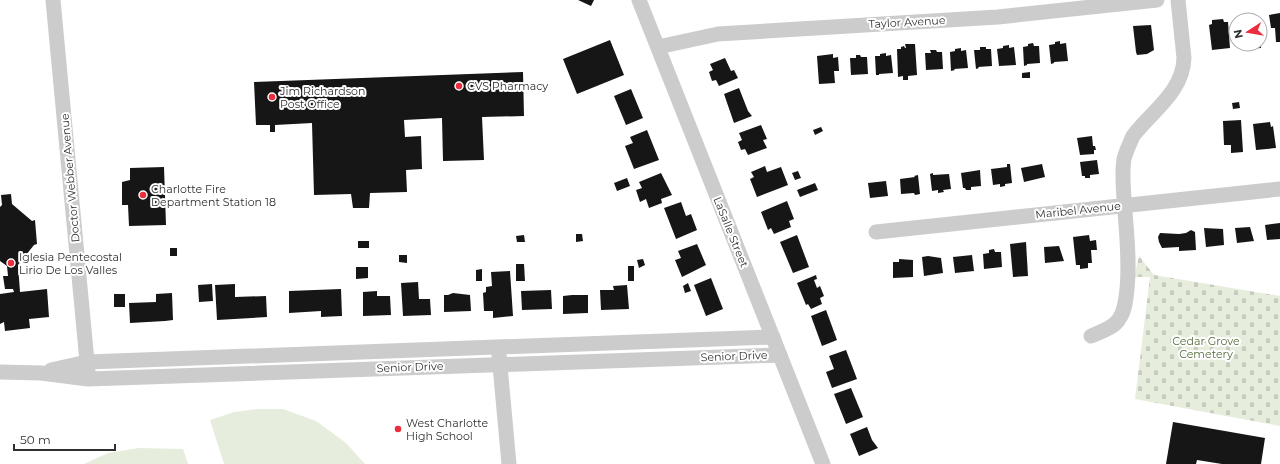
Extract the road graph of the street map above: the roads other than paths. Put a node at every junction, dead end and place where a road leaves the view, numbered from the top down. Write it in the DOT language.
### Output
graph roads {
  1 [pos="53,0"];
  2 [pos="639,0"];
  3 [pos="1157,0"];
  4 [pos="1178,0"];
  5 [pos="658,47"];
  6 [pos="1280,190"];
  7 [pos="1124,205"];
  8 [pos="876,232"];
  9 [pos="1091,336"];
  10 [pos="773,337"];
  11 [pos="498,346"];
  12 [pos="780,355"];
  13 [pos="87,362"];
  14 [pos="499,364"];
  15 [pos="0,372"];
  16 [pos="40,373"];
  17 [pos="88,379"];
  18 [pos="509,464"];
  19 [pos="823,464"];
  1 -- 13 [label="street, Doctor Webber Avenue"];
  2 -- 5 [label="street, LaSalle Street"];
  3 -- 5 [label="street, Taylor Avenue"];
  4 -- 7 [label="street"];
  5 -- 10 [label="street, LaSalle Street"];
  6 -- 7 [label="street, Maribel Avenue"];
  7 -- 8 [label="street, Maribel Avenue"];
  7 -- 9 [label="street"];
  10 -- 11 [label="street, Senior Drive"];
  10 -- 12 [label="street, LaSalle Street"];
  11 -- 13 [label="street, Senior Drive"];
  11 -- 14 [label="street"];
  12 -- 14 [label="street, Senior Drive"];
  12 -- 19 [label="street, LaSalle Street"];
  13 -- 16 [label="street, Senior Drive"];
  13 -- 17 [label="street, Doctor Webber Avenue"];
  14 -- 17 [label="street, Senior Drive"];
  14 -- 18 [label="street"];
  15 -- 16 [label="street, Senior Drive"];
  16 -- 17 [label="street, Senior Drive"];
}
